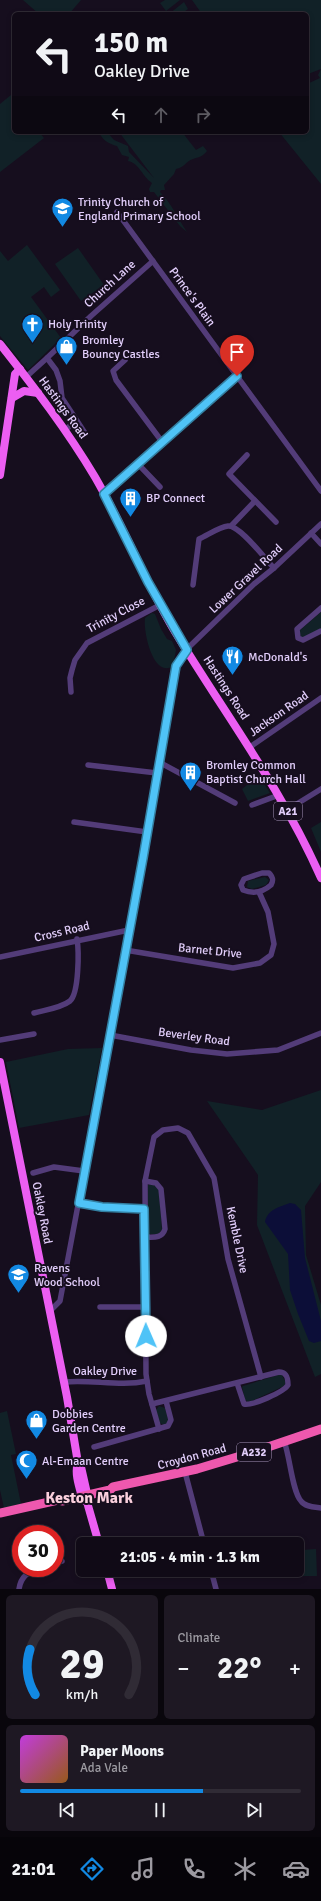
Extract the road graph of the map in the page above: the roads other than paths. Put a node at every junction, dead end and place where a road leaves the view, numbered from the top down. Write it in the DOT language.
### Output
graph roads {
  1 [pos="117,212"];
  2 [pos="153,261"];
  3 [pos="0,344"];
  4 [pos="47,358"];
  5 [pos="125,360"];
  6 [pos="20,369"];
  7 [pos="237,376"];
  8 [pos="26,377"];
  9 [pos="38,393"];
  10 [pos="12,398"];
  11 [pos="76,421"];
  12 [pos="65,430"];
  13 [pos="85,433"];
  14 [pos="163,443"];
  15 [pos="248,455"];
  16 [pos="139,464"];
  17 [pos="0,475"];
  18 [pos="160,487"];
  19 [pos="321,491"];
  20 [pos="104,494"];
  21 [pos="255,501"];
  22 [pos="276,522"];
  23 [pos="321,524"];
  24 [pos="231,526"];
  25 [pos="311,533"];
  26 [pos="321,544"];
  27 [pos="274,568"];
  28 [pos="193,585"];
  29 [pos="160,605"];
  30 [pos="321,608"];
  31 [pos="321,631"];
  32 [pos="186,653"];
  33 [pos="71,692"];
  34 [pos="321,698"];
  35 [pos="250,747"];
  36 [pos="159,762"];
  37 [pos="88,765"];
  38 [pos="157,773"];
  39 [pos="321,789"];
  40 [pos="279,795"];
  41 [pos="235,803"];
  42 [pos="252,805"];
  43 [pos="287,810"];
  44 [pos="74,822"];
  45 [pos="147,832"];
  46 [pos="321,878"];
  47 [pos="259,892"];
  48 [pos="129,930"];
  49 [pos="77,940"];
  50 [pos="125,950"];
  51 [pos="0,957"];
  52 [pos="34,1013"];
  53 [pos="321,1033"];
  54 [pos="34,1034"];
  55 [pos="110,1035"];
  56 [pos="0,1040"];
  57 [pos="0,1062"];
  58 [pos="167,1129"];
  59 [pos="84,1171"];
  60 [pos="33,1173"];
  61 [pos="146,1181"];
  62 [pos="79,1203"];
  63 [pos="144,1209"];
  64 [pos="144,1237"];
  65 [pos="100,1307"];
  66 [pos="145,1307"];
  67 [pos="49,1310"];
  68 [pos="261,1377"];
  69 [pos="147,1381"];
  70 [pos="64,1382"];
  71 [pos="238,1384"];
  72 [pos="166,1402"];
  73 [pos="152,1404"];
  74 [pos="159,1429"];
  75 [pos="321,1429"];
  76 [pos="284,1441"];
  77 [pos="94,1447"];
  78 [pos="185,1472"];
  79 [pos="85,1495"];
  80 [pos="321,1508"];
  81 [pos="0,1513"];
  82 [pos="97,1537"];
  83 [pos="202,1537"];
  84 [pos="24,1577"];
  85 [pos="109,1577"];
  86 [pos="213,1577"];
  87 [pos="19,1589"];
  88 [pos="112,1589"];
  89 [pos="216,1589"];
  1 -- 2 [label="street, Prince's Plain"];
  2 -- 4 [label="street, Church Lane"];
  2 -- 7 [label="street, Prince's Plain"];
  3 -- 6 [label="main road, A21"];
  4 -- 8 [label="street, Church Lane"];
  4 -- 11 [label="street"];
  5 -- 14 [label="street"];
  6 -- 8 [label="main road, Hastings Road / A21"];
  6 -- 10 [label="main road"];
  7 -- 14 [label="street"];
  7 -- 19 [label="street, Prince's Plain"];
  8 -- 9 [label="main road, Hastings Road / A21"];
  9 -- 10 [label="main road"];
  9 -- 12 [label="main road, Hastings Road / A21"];
  10 -- 17 [label="main road"];
  11 -- 12 [label="street"];
  11 -- 13 [label="street"];
  12 -- 20 [label="main road, Hastings Road / A21"];
  14 -- 16 [label="street"];
  15 -- 21 [label="street"];
  16 -- 18 [label="street"];
  16 -- 20 [label="street"];
  20 -- 29 [label="main road, Hastings Road / A21"];
  21 -- 22 [label="street"];
  21 -- 24 [label="street"];
  23 -- 25 [label="street, Lower Gravel Road"];
  24 -- 27 [label="street"];
  24 -- 28 [label="street"];
  25 -- 26 [label="street"];
  25 -- 27 [label="street, Lower Gravel Road"];
  27 -- 32 [label="street, Lower Gravel Road"];
  29 -- 32 [label="main road, Hastings Road / A21"];
  29 -- 33 [label="street, Trinity Close"];
  30 -- 31 [label="street"];
  32 -- 35 [label="main road, Hastings Road / A21"];
  32 -- 36 [label="street, Lower Gravel Road"];
  34 -- 35 [label="street, Jackson Road"];
  35 -- 40 [label="main road, Hastings Road / A21"];
  36 -- 38 [label="street, Lower Gravel Road"];
  36 -- 41 [label="street"];
  37 -- 38 [label="street"];
  38 -- 45 [label="street, Lower Gravel Road"];
  39 -- 43 [label="street"];
  40 -- 42 [label="street"];
  40 -- 43 [label="main road, Hastings Road / A21"];
  43 -- 46 [label="main road, Hastings Road / A21"];
  44 -- 45 [label="street"];
  45 -- 48 [label="street, Lower Gravel Road"];
  47 -- 47 [label="street"];
  47 -- 50 [label="street, Barnet Drive"];
  48 -- 49 [label="street, Cross Road"];
  48 -- 50 [label="street, Lower Gravel Road"];
  49 -- 51 [label="street, Cross Road"];
  49 -- 52 [label="street"];
  50 -- 55 [label="street, Lower Gravel Road"];
  53 -- 55 [label="street, Beverley Road"];
  54 -- 56 [label="street"];
  55 -- 59 [label="street, Lower Gravel Road"];
  57 -- 67 [label="main road, Oakley Road"];
  58 -- 61 [label="street, Oakley Drive"];
  58 -- 68 [label="street, Kemble Drive"];
  59 -- 60 [label="street"];
  59 -- 62 [label="street, Lower Gravel Road"];
  61 -- 63 [label="street, Oakley Drive"];
  61 -- 64 [label="street"];
  62 -- 63 [label="street"];
  62 -- 67 [label="street, Lower Gravel Road"];
  63 -- 64 [label="street, Oakley Drive"];
  64 -- 66 [label="street, Oakley Drive"];
  65 -- 66 [label="street"];
  66 -- 69 [label="street, Oakley Drive"];
  67 -- 70 [label="main road, Oakley Road"];
  68 -- 71 [label="street"];
  68 -- 71 [label="street"];
  69 -- 70 [label="street, Oakley Drive"];
  69 -- 73 [label="street, Oakley Drive"];
  70 -- 79 [label="main road, Oakley Road"];
  71 -- 72 [label="street"];
  72 -- 73 [label="street"];
  72 -- 74 [label="street"];
  73 -- 74 [label="street, Oakley Drive"];
  74 -- 77 [label="street"];
  75 -- 76 [label="highway, Croydon Road / A232"];
  76 -- 78 [label="highway, Croydon Road / A232"];
  76 -- 80 [label="street"];
  78 -- 79 [label="highway, Croydon Road / A232"];
  78 -- 83 [label="street"];
  79 -- 81 [label="highway, Croydon Road / A232"];
  79 -- 82 [label="main road, Oakley Road"];
  84 -- 87 [label="street"];
  85 -- 88 [label="main road"];
  86 -- 89 [label="street"];
}
